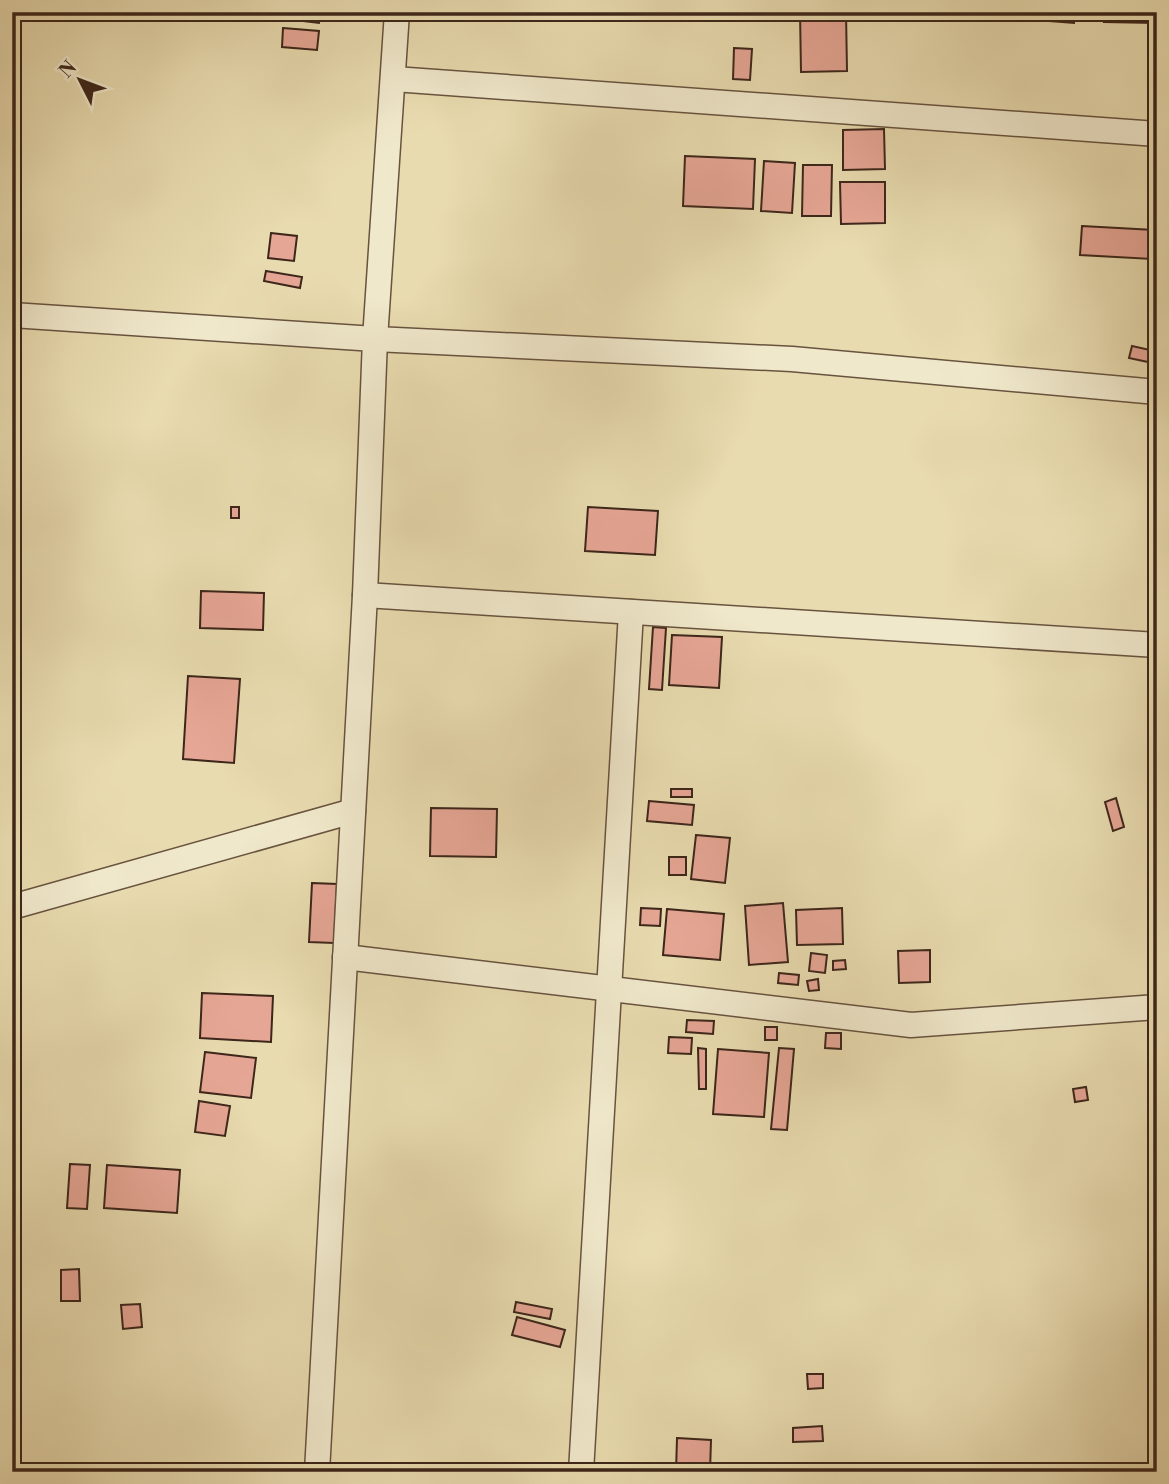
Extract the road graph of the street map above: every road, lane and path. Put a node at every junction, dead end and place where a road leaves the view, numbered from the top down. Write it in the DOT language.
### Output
graph roads {
  1 [pos="397,12"];
  2 [pos="394,79"];
  3 [pos="1157,134"];
  4 [pos="12,314"];
  5 [pos="375,338"];
  6 [pos="1157,392"];
  7 [pos="366,595"];
  8 [pos="631,612"];
  9 [pos="1157,645"];
  10 [pos="354,811"];
  11 [pos="12,907"];
  12 [pos="345,957"];
  13 [pos="609,989"];
  14 [pos="1157,1007"];
  15 [pos="317,1472"];
  16 [pos="581,1472"];
  1 -- 2 [label="street"];
  2 -- 3 [label="street"];
  2 -- 5 [label="street"];
  4 -- 5 [label="street"];
  5 -- 6 [label="street"];
  5 -- 7 [label="street"];
  7 -- 8 [label="street"];
  7 -- 10 [label="street"];
  8 -- 9 [label="street"];
  8 -- 13 [label="street"];
  10 -- 11 [label="street"];
  10 -- 12 [label="street"];
  12 -- 13 [label="street"];
  12 -- 15 [label="street"];
  13 -- 14 [label="street"];
  13 -- 16 [label="street"];
}
